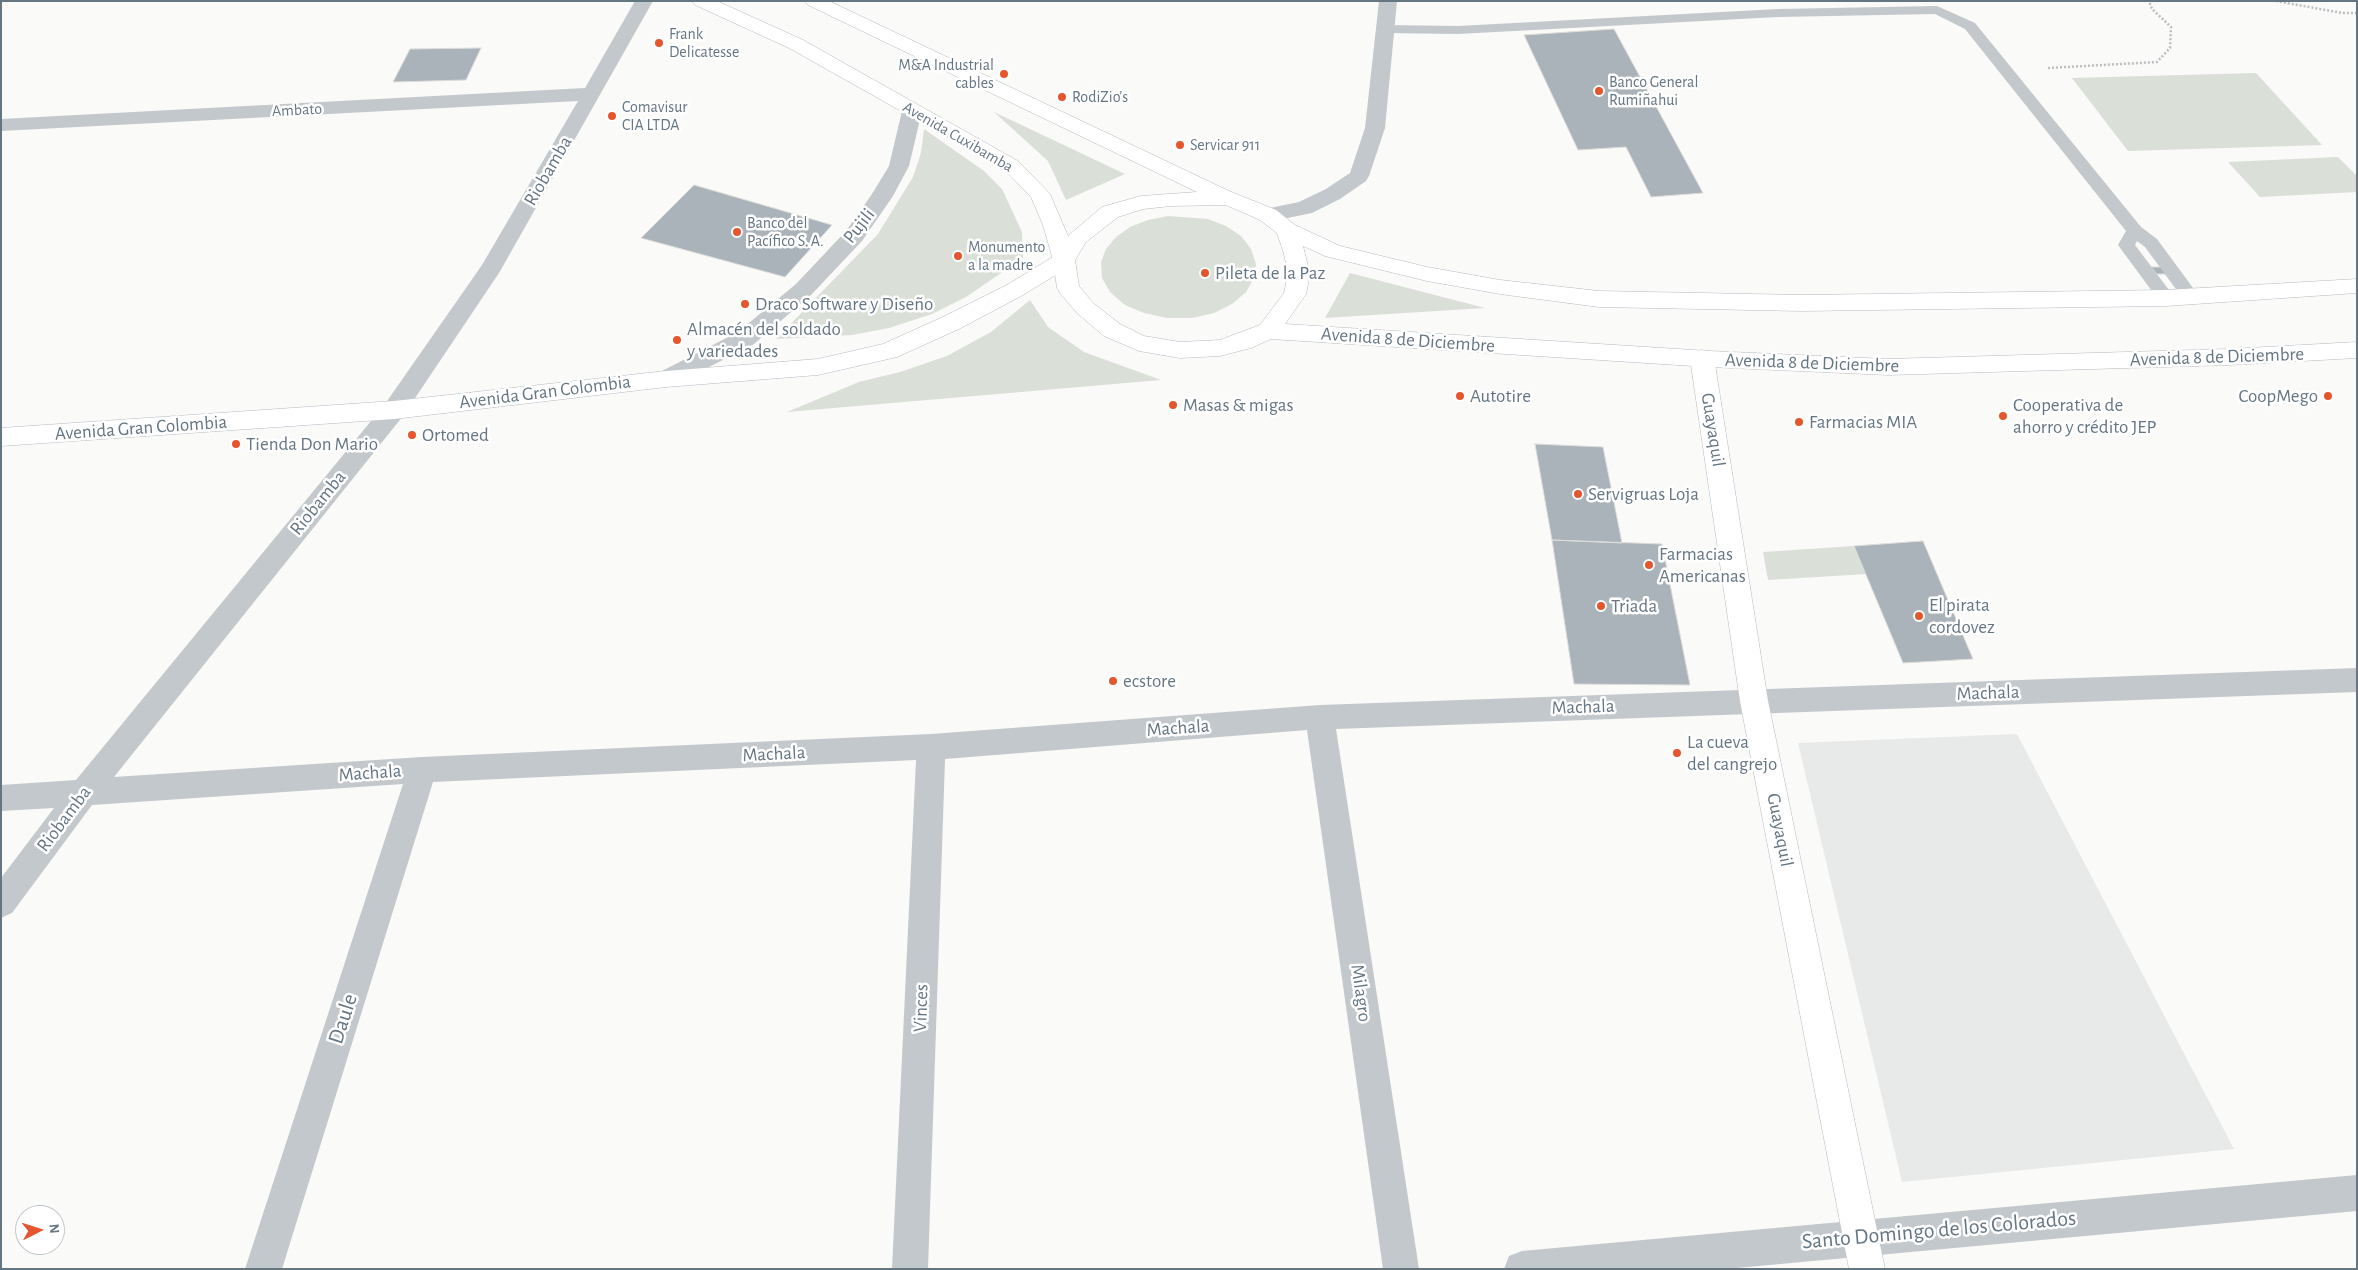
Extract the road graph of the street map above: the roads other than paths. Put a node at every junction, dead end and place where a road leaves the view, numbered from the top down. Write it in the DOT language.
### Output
graph roads {
  1 [pos="644,1"];
  2 [pos="701,1"];
  3 [pos="814,1"];
  4 [pos="1388,1"];
  5 [pos="1384,29"];
  6 [pos="592,94"];
  7 [pos="912,111"];
  8 [pos="1,125"];
  9 [pos="1229,198"];
  10 [pos="1268,215"];
  11 [pos="1287,230"];
  12 [pos="2135,231"];
  13 [pos="1064,260"];
  14 [pos="2357,286"];
  15 [pos="2190,296"];
  16 [pos="2166,298"];
  17 [pos="1268,331"];
  18 [pos="2357,350"];
  19 [pos="1702,358"];
  20 [pos="666,379"];
  21 [pos="394,410"];
  22 [pos="1,438"];
  23 [pos="2357,680"];
  24 [pos="1754,701"];
  25 [pos="1320,717"];
  26 [pos="931,747"];
  27 [pos="422,770"];
  28 [pos="84,792"];
  29 [pos="1,798"];
  30 [pos="1,903"];
  31 [pos="2357,1193"];
  32 [pos="1864,1253"];
  33 [pos="263,1269"];
  34 [pos="910,1269"];
  35 [pos="1401,1269"];
  36 [pos="1522,1269"];
  1 -- 6 [label="street, Riobamba"];
  2 -- 7 [label="main road, Avenida Cuxibamba"];
  3 -- 9 [label="main road"];
  4 -- 5 [label="street"];
  5 -- 10 [label="street"];
  5 -- 12 [label="lane"];
  6 -- 8 [label="street, Ambato"];
  6 -- 21 [label="street, Riobamba"];
  7 -- 13 [label="main road, Avenida Cuxibamba"];
  7 -- 20 [label="street, Pujili"];
  9 -- 10 [label="main road"];
  9 -- 13 [label="main road"];
  10 -- 11 [label="main road"];
  11 -- 16 [label="main road"];
  11 -- 17 [label="main road"];
  12 -- 15 [label="lane"];
  12 -- 16 [label="lane"];
  13 -- 17 [label="main road, Avenida Cuxibamba"];
  13 -- 20 [label="main road, Avenida Gran Colombia"];
  14 -- 15 [label="main road"];
  15 -- 16 [label="main road"];
  17 -- 19 [label="main road, Avenida 8 de Diciembre"];
  18 -- 19 [label="main road, Avenida 8 de Diciembre"];
  19 -- 24 [label="main road, Guayaquil"];
  20 -- 21 [label="main road, Avenida Gran Colombia"];
  21 -- 22 [label="main road, Avenida Gran Colombia"];
  21 -- 28 [label="street, Riobamba"];
  23 -- 24 [label="street, Machala"];
  24 -- 25 [label="street, Machala"];
  24 -- 32 [label="main road, Guayaquil"];
  25 -- 26 [label="street, Machala"];
  25 -- 35 [label="street, Milagro"];
  26 -- 27 [label="street, Machala"];
  26 -- 34 [label="street, Vinces"];
  27 -- 28 [label="street, Machala"];
  27 -- 33 [label="street, Daule"];
  28 -- 29 [label="street, Machala"];
  28 -- 30 [label="street, Riobamba"];
  31 -- 32 [label="street, Santo Domingo de los Colorados"];
  32 -- 36 [label="street, Santo Domingo de los Colorados"];
}
